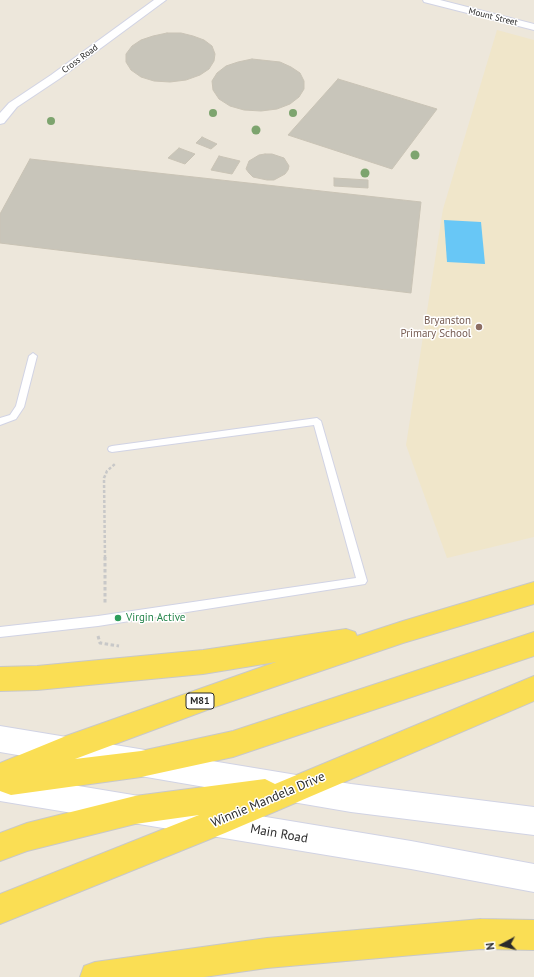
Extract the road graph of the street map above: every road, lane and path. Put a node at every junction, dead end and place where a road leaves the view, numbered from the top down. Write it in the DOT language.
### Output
graph roads {
  1 [pos="161,0"];
  2 [pos="428,0"];
  3 [pos="534,27"];
  4 [pos="0,120"];
  5 [pos="33,356"];
  6 [pos="0,422"];
  7 [pos="150,444"];
  8 [pos="112,449"];
  9 [pos="534,593"];
  10 [pos="98,621"];
  11 [pos="0,632"];
  12 [pos="403,632"];
  13 [pos="534,644"];
  14 [pos="122,646"];
  15 [pos="0,680"];
  16 [pos="534,688"];
  17 [pos="0,739"];
  18 [pos="66,749"];
  19 [pos="140,764"];
  20 [pos="0,778"];
  21 [pos="0,782"];
  22 [pos="0,787"];
  23 [pos="293,788"];
  24 [pos="135,810"];
  25 [pos="534,821"];
  26 [pos="215,823"];
  27 [pos="0,847"];
  28 [pos="534,878"];
  29 [pos="0,909"];
  30 [pos="534,935"];
  31 [pos="95,977"];
  1 -- 4 [label="street, Cross Road"];
  2 -- 3 [label="street, Mount Street"];
  5 -- 6 [label="lane"];
  7 -- 8 [label="lane"];
  7 -- 10 [label="path"];
  7 -- 10 [label="lane"];
  9 -- 12 [label="main road, M81"];
  10 -- 11 [label="lane"];
  10 -- 14 [label="path"];
  12 -- 15 [label="main road"];
  12 -- 18 [label="main road, M81"];
  13 -- 19 [label="main road"];
  16 -- 23 [label="main road, Winnie Mandela Drive"];
  17 -- 18 [label="main road"];
  18 -- 19 [label="main road"];
  18 -- 20 [label="main road, M81"];
  19 -- 21 [label="main road"];
  19 -- 23 [label="main road"];
  22 -- 24 [label="main road, Main Road"];
  23 -- 24 [label="main road"];
  23 -- 25 [label="main road"];
  23 -- 26 [label="main road, Winnie Mandela Drive"];
  24 -- 26 [label="main road, Main Road"];
  24 -- 27 [label="main road"];
  26 -- 28 [label="main road, Main Road"];
  26 -- 29 [label="main road, Winnie Mandela Drive"];
  30 -- 31 [label="main road"];
}
